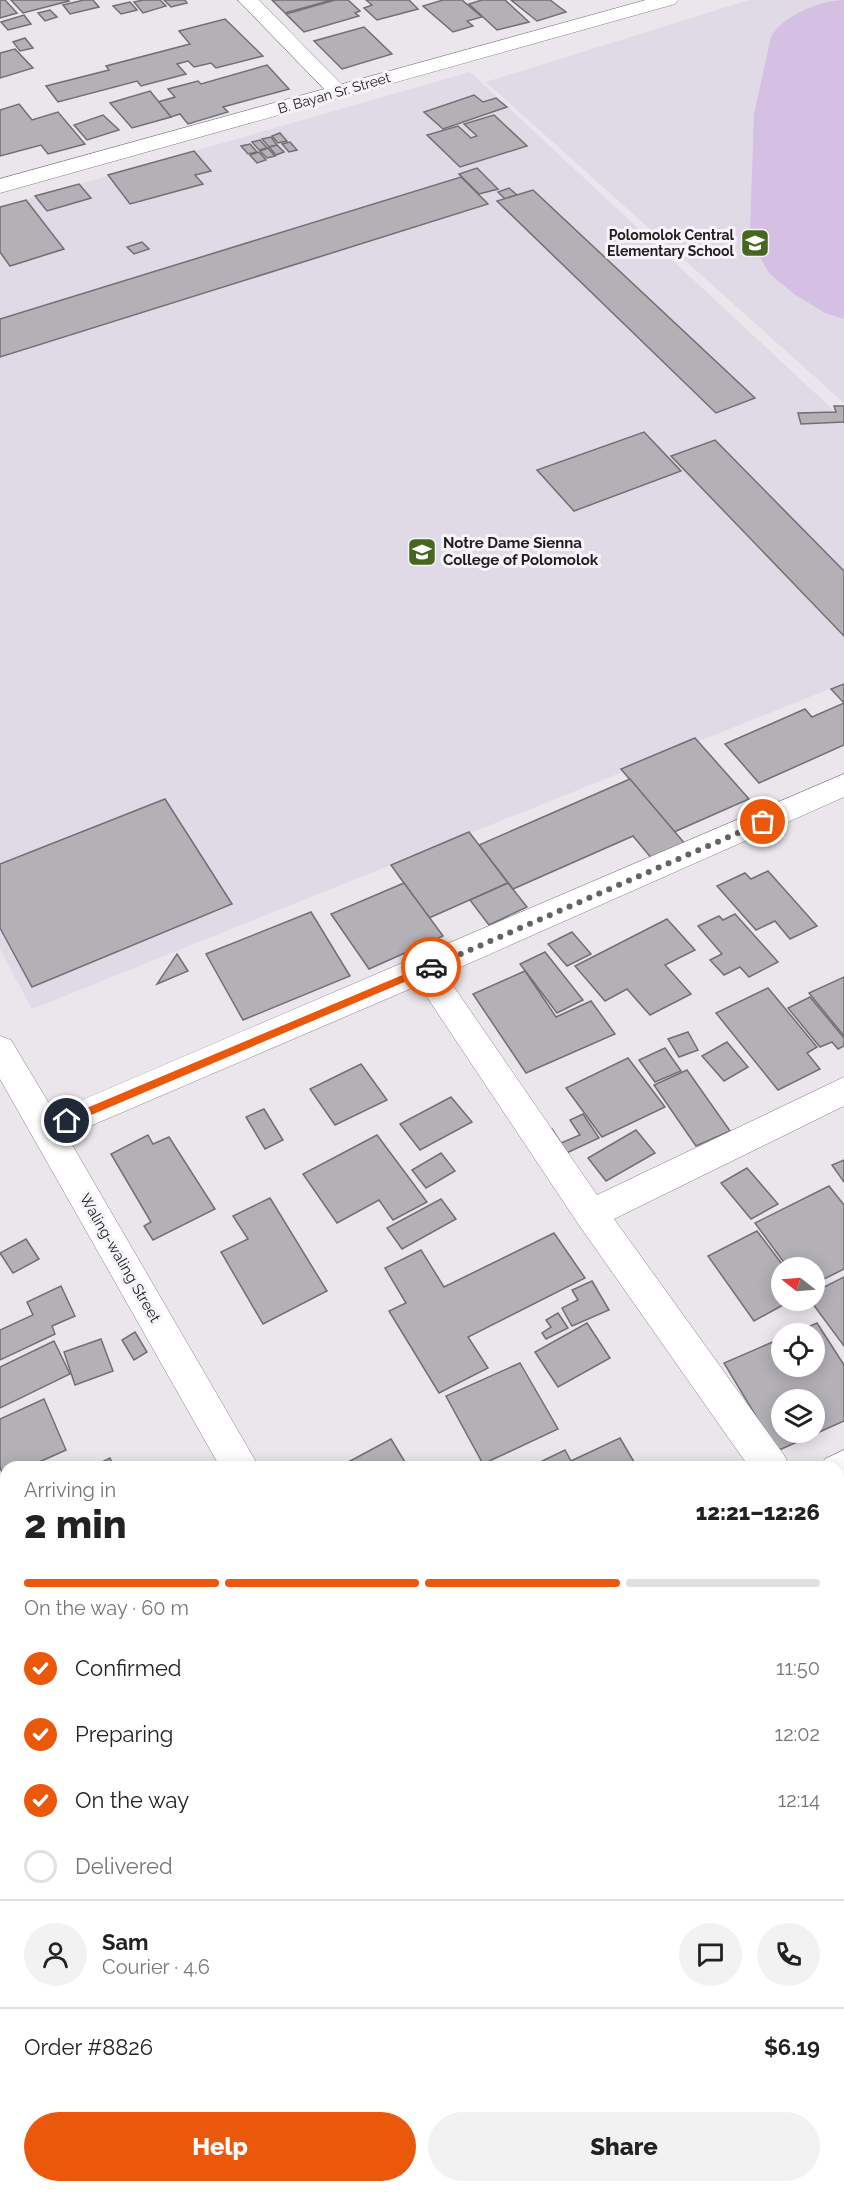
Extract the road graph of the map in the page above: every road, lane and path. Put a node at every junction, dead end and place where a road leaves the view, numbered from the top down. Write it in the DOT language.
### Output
graph roads {
  1 [pos="248,0"];
  2 [pos="668,0"];
  3 [pos="338,92"];
  4 [pos="0,186"];
  5 [pos="844,785"];
  6 [pos="425,969"];
  7 [pos="0,1049"];
  8 [pos="844,1091"];
  9 [pos="46,1130"];
  10 [pos="591,1214"];
  11 [pos="237,1461"];
  12 [pos="767,1461"];
  1 -- 3 [label="street"];
  2 -- 3 [label="street, B. Bayan Sr. Street"];
  3 -- 4 [label="street, B. Bayan Sr. Street"];
  5 -- 6 [label="street"];
  6 -- 9 [label="street"];
  6 -- 10 [label="street"];
  7 -- 9 [label="street, Waling-waling Street"];
  8 -- 10 [label="street"];
  9 -- 11 [label="street, Waling-waling Street"];
  10 -- 12 [label="street"];
}
